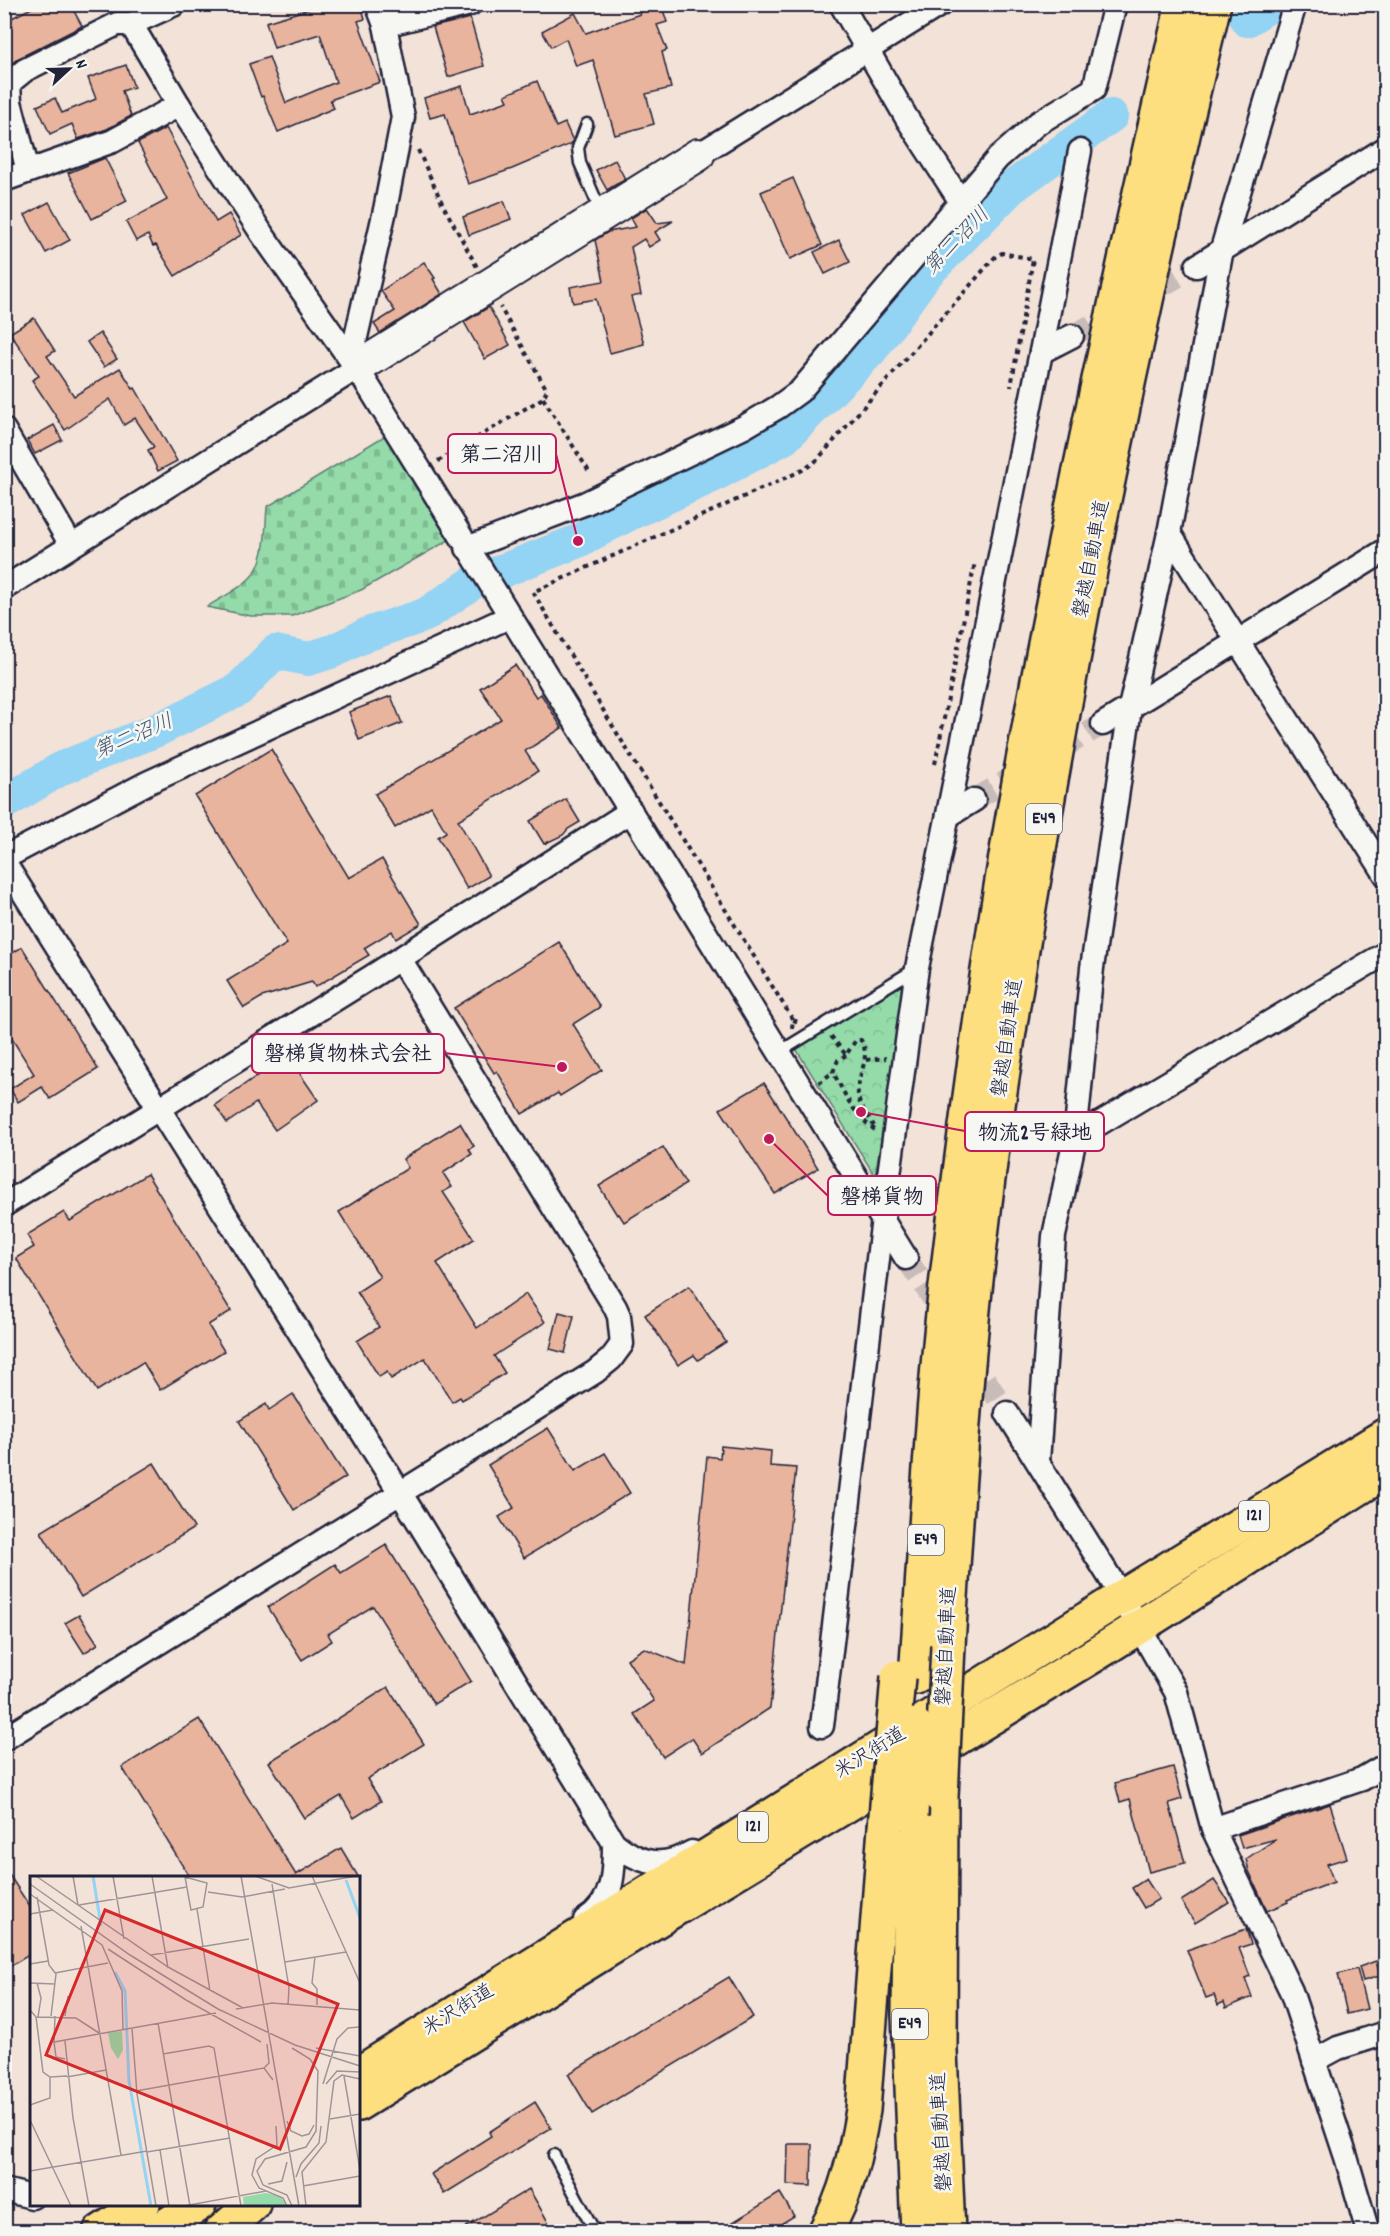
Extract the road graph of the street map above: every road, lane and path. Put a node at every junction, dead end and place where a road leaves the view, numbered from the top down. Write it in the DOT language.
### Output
graph roads {
  1 [pos="175,4"];
  2 [pos="377,4"];
  3 [pos="470,4"];
  4 [pos="842,4"];
  5 [pos="941,4"];
  6 [pos="1115,4"];
  7 [pos="1183,4"];
  8 [pos="1214,4"];
  9 [pos="1294,8"];
  10 [pos="131,24"];
  11 [pos="386,25"];
  12 [pos="869,50"];
  13 [pos="179,105"];
  14 [pos="587,124"];
  15 [pos="1386,148"];
  16 [pos="1080,151"];
  17 [pos="698,155"];
  18 [pos="28,171"];
  19 [pos="4,180"];
  20 [pos="962,202"];
  21 [pos="603,215"];
  22 [pos="1222,249"];
  23 [pos="1197,266"];
  24 [pos="1072,336"];
  25 [pos="1041,352"];
  26 [pos="354,364"];
  27 [pos="1010,394"];
  28 [pos="543,398"];
  29 [pos="4,430"];
  30 [pos="590,473"];
  31 [pos="1169,533"];
  32 [pos="71,545"];
  33 [pos="1386,550"];
  34 [pos="470,553"];
  35 [pos="977,554"];
  36 [pos="4,588"];
  37 [pos="509,617"];
  38 [pos="1236,642"];
  39 [pos="1130,708"];
  40 [pos="1103,724"];
  41 [pos="933,773"];
  42 [pos="974,800"];
  43 [pos="631,811"];
  44 [pos="948,816"];
  45 [pos="4,860"];
  46 [pos="1386,875"];
  47 [pos="1386,953"];
  48 [pos="400,959"];
  49 [pos="917,968"];
  50 [pos="793,1020"];
  51 [pos="804,1024"];
  52 [pos="823,1025"];
  53 [pos="780,1051"];
  54 [pos="846,1055"];
  55 [pos="890,1058"];
  56 [pos="888,1068"];
  57 [pos="833,1072"];
  58 [pos="814,1087"];
  59 [pos="160,1109"];
  60 [pos="879,1119"];
  61 [pos="877,1131"];
  62 [pos="1075,1138"];
  63 [pos="873,1141"];
  64 [pos="4,1205"];
  65 [pos="883,1221"];
  66 [pos="906,1258"];
  67 [pos="1007,1413"];
  68 [pos="1386,1435"];
  69 [pos="1038,1461"];
  70 [pos="1386,1471"];
  71 [pos="400,1492"];
  72 [pos="1122,1597"];
  73 [pos="1139,1627"];
  74 [pos="822,1726"];
  75 [pos="4,1738"];
  76 [pos="1386,1765"];
  77 [pos="826,1782"];
  78 [pos="898,1822"];
  79 [pos="1213,1830"];
  80 [pos="614,1843"];
  81 [pos="549,1953"];
  82 [pos="546,1989"];
  83 [pos="1386,2033"];
  84 [pos="940,2051"];
  85 [pos="1314,2061"];
  86 [pos="360,2073"];
  87 [pos="360,2103"];
  88 [pos="360,2124"];
  89 [pos="554,2155"];
  90 [pos="4,2190"];
  91 [pos="30,2196"];
  92 [pos="141,2206"];
  93 [pos="197,2206"];
  94 [pos="252,2206"];
  95 [pos="100,2232"];
  96 [pos="156,2232"];
  97 [pos="221,2232"];
  98 [pos="595,2232"];
  99 [pos="825,2232"];
  100 [pos="918,2232"];
  101 [pos="948,2232"];
  102 [pos="962,2232"];
  103 [pos="1368,2232"];
  1 -- 10 [label="street"];
  2 -- 11 [label="street"];
  3 -- 11 [label="street"];
  4 -- 12 [label="street"];
  5 -- 12 [label="street"];
  6 -- 20 [label="street"];
  7 -- 78 [label="highway, 磐越自動車道 / E49, bridge"];
  8 -- 84 [label="highway, 磐越自動車道 / E49, bridge"];
  9 -- 22 [label="street"];
  10 -- 13 [label="street"];
  10 -- 18 [label="street"];
  11 -- 26 [label="street"];
  12 -- 17 [label="street"];
  12 -- 20 [label="street"];
  13 -- 18 [label="street"];
  13 -- 26 [label="street"];
  14 -- 21 [label="lane"];
  15 -- 22 [label="street"];
  16 -- 25 [label="street"];
  17 -- 21 [label="street"];
  18 -- 19 [label="street"];
  20 -- 34 [label="street"];
  21 -- 26 [label="street"];
  22 -- 23 [label="street"];
  22 -- 31 [label="street"];
  24 -- 25 [label="street"];
  25 -- 44 [label="street"];
  26 -- 32 [label="street"];
  26 -- 34 [label="street"];
  27 -- 50 [label="path"];
  28 -- 30 [label="path"];
  29 -- 32 [label="street"];
  31 -- 38 [label="street"];
  31 -- 39 [label="street"];
  32 -- 36 [label="street"];
  33 -- 38 [label="street"];
  34 -- 37 [label="street"];
  35 -- 41 [label="path"];
  37 -- 43 [label="street"];
  37 -- 45 [label="street"];
  38 -- 39 [label="street"];
  38 -- 46 [label="street"];
  39 -- 40 [label="street"];
  39 -- 62 [label="street"];
  42 -- 44 [label="street"];
  43 -- 48 [label="street"];
  43 -- 53 [label="street"];
  44 -- 49 [label="street"];
  45 -- 59 [label="street"];
  47 -- 62 [label="street"];
  48 -- 59 [label="street"];
  48 -- 71 [label="street"];
  49 -- 52 [label="lane"];
  49 -- 65 [label="street"];
  50 -- 51 [label="path"];
  50 -- 53 [label="path"];
  52 -- 53 [label="lane"];
  52 -- 54 [label="path"];
  53 -- 65 [label="street"];
  54 -- 57 [label="path"];
  54 -- 61 [label="path"];
  55 -- 56 [label="path"];
  57 -- 58 [label="path"];
  57 -- 61 [label="path"];
  59 -- 64 [label="street"];
  59 -- 71 [label="street"];
  60 -- 61 [label="path"];
  61 -- 63 [label="path"];
  62 -- 69 [label="street"];
  65 -- 66 [label="street"];
  65 -- 74 [label="street"];
  67 -- 69 [label="street"];
  68 -- 72 [label="highway, 米沢街道 / 121"];
  69 -- 72 [label="street"];
  70 -- 73 [label="highway, 米沢街道 / 121"];
  71 -- 75 [label="street"];
  71 -- 80 [label="street"];
  72 -- 73 [label="street"];
  72 -- 77 [label="highway, 米沢街道 / 121"];
  73 -- 79 [label="street"];
  73 -- 82 [label="highway, 米沢街道 / 121"];
  76 -- 79 [label="street"];
  77 -- 80 [label="street"];
  77 -- 81 [label="highway, 米沢街道 / 121"];
  78 -- 99 [label="highway"];
  78 -- 100 [label="highway, 磐越自動車道 / E49"];
  79 -- 85 [label="street"];
  80 -- 81 [label="street"];
  81 -- 86 [label="highway, 米沢街道 / 121"];
  82 -- 87 [label="highway, 米沢街道 / 121"];
  82 -- 88 [label="highway"];
  83 -- 85 [label="street"];
  84 -- 101 [label="highway, 磐越自動車道 / E49"];
  84 -- 102 [label="highway"];
  85 -- 103 [label="street"];
  89 -- 98 [label="lane"];
  90 -- 91 [label="street"];
  92 -- 95 [label="highway"];
  93 -- 96 [label="highway"];
  94 -- 97 [label="highway"];
}
